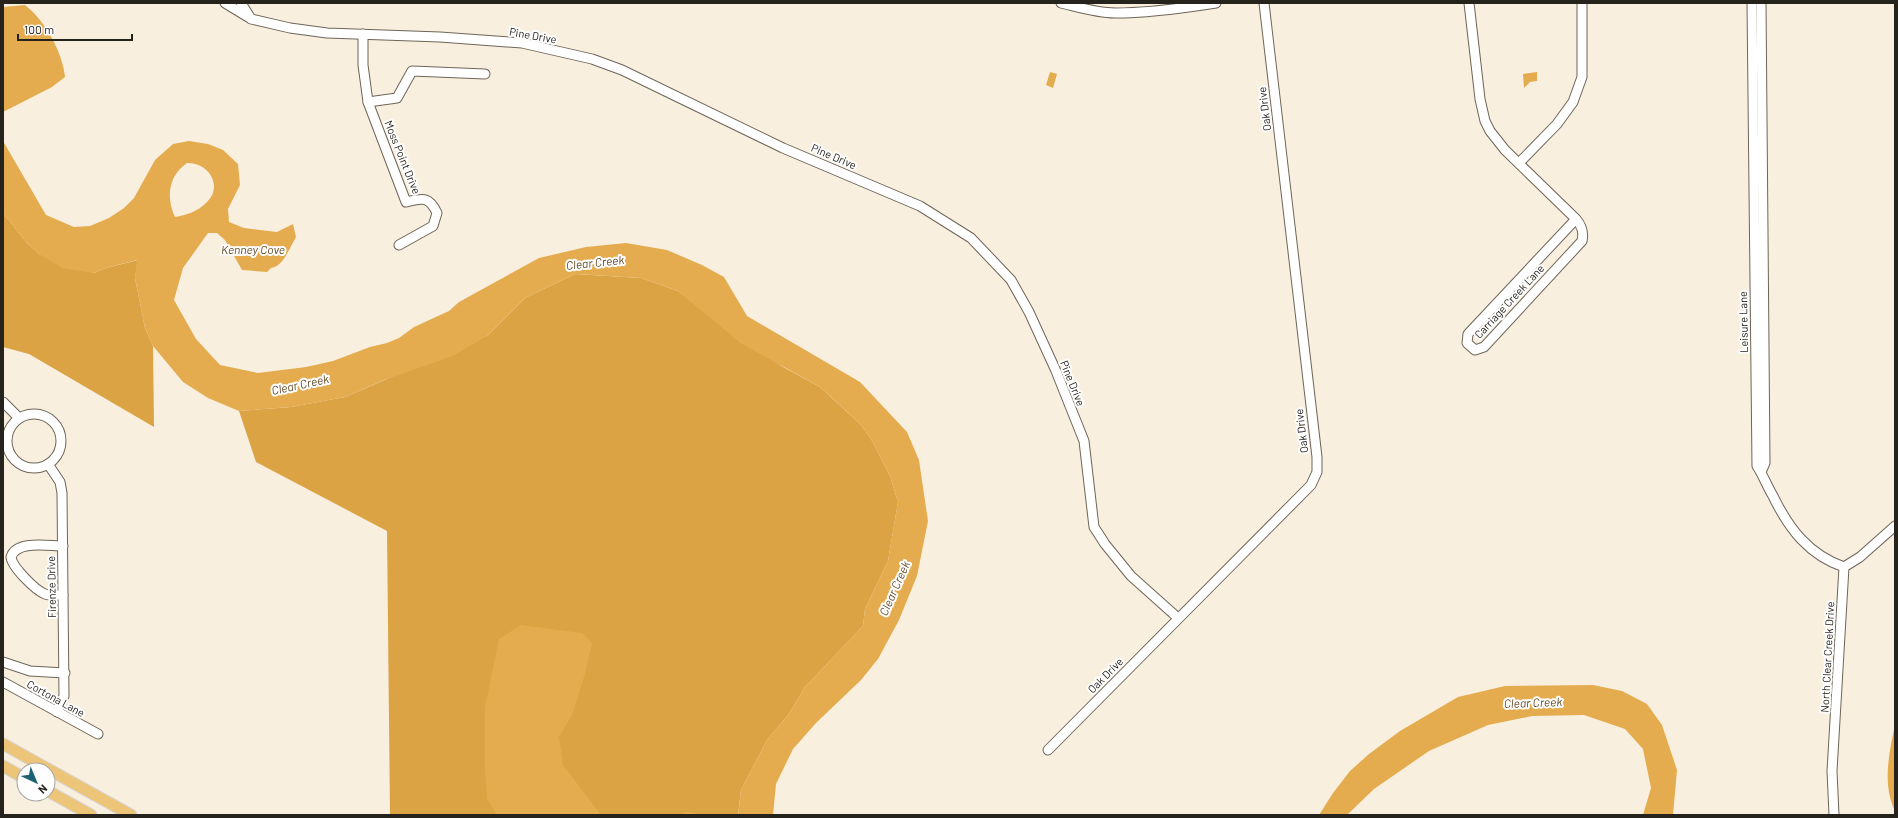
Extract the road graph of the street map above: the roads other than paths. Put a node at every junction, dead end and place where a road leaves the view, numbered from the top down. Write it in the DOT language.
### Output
graph roads {
  1 [pos="225,3"];
  2 [pos="241,3"];
  3 [pos="1060,3"];
  4 [pos="1216,3"];
  5 [pos="1264,3"];
  6 [pos="1469,3"];
  7 [pos="1582,3"];
  8 [pos="1752,3"];
  9 [pos="1761,3"];
  10 [pos="251,19"];
  11 [pos="363,34"];
  12 [pos="485,74"];
  13 [pos="368,102"];
  14 [pos="1519,163"];
  15 [pos="1758,171"];
  16 [pos="1576,219"];
  17 [pos="399,245"];
  18 [pos="3,402"];
  19 [pos="19,418"];
  20 [pos="48,464"];
  21 [pos="1895,526"];
  22 [pos="63,546"];
  23 [pos="1844,567"];
  24 [pos="64,595"];
  25 [pos="1178,618"];
  26 [pos="3,662"];
  27 [pos="65,672"];
  28 [pos="3,682"];
  29 [pos="57,712"];
  30 [pos="98,734"];
  31 [pos="3,744"];
  32 [pos="1048,750"];
  33 [pos="3,766"];
  34 [pos="16,773"];
  35 [pos="56,795"];
  36 [pos="92,815"];
  37 [pos="131,815"];
  38 [pos="1834,815"];
  1 -- 10 [label="street, Pine Drive"];
  2 -- 10 [label="street"];
  3 -- 4 [label="street"];
  5 -- 25 [label="street, Oak Drive"];
  6 -- 14 [label="street, Carriage Creek Lane"];
  7 -- 14 [label="street"];
  8 -- 15 [label="street, Leisure Lane"];
  9 -- 15 [label="street, Leisure Lane"];
  10 -- 11 [label="street, Pine Drive"];
  11 -- 13 [label="street, Moss Point Drive"];
  11 -- 25 [label="street, Pine Drive"];
  12 -- 13 [label="street"];
  13 -- 17 [label="street, Moss Point Drive"];
  14 -- 16 [label="street, Carriage Creek Lane"];
  15 -- 23 [label="street, Leisure Lane"];
  16 -- 16 [label="street, Carriage Creek Lane"];
  18 -- 19 [label="street"];
  19 -- 20 [label="street"];
  19 -- 20 [label="street"];
  20 -- 22 [label="street, Firenze Drive"];
  21 -- 23 [label="street"];
  22 -- 24 [label="street, Firenze Drive"];
  22 -- 24 [label="street"];
  23 -- 38 [label="street, North Clear Creek Drive"];
  24 -- 27 [label="street, Firenze Drive"];
  25 -- 32 [label="street, Oak Drive"];
  26 -- 27 [label="street"];
  27 -- 29 [label="street, Firenze Drive"];
  28 -- 29 [label="street, Cortona Lane"];
  29 -- 30 [label="street, Cortona Lane"];
  31 -- 37 [label="main road"];
  33 -- 34 [label="main road"];
  35 -- 36 [label="main road"];
}
